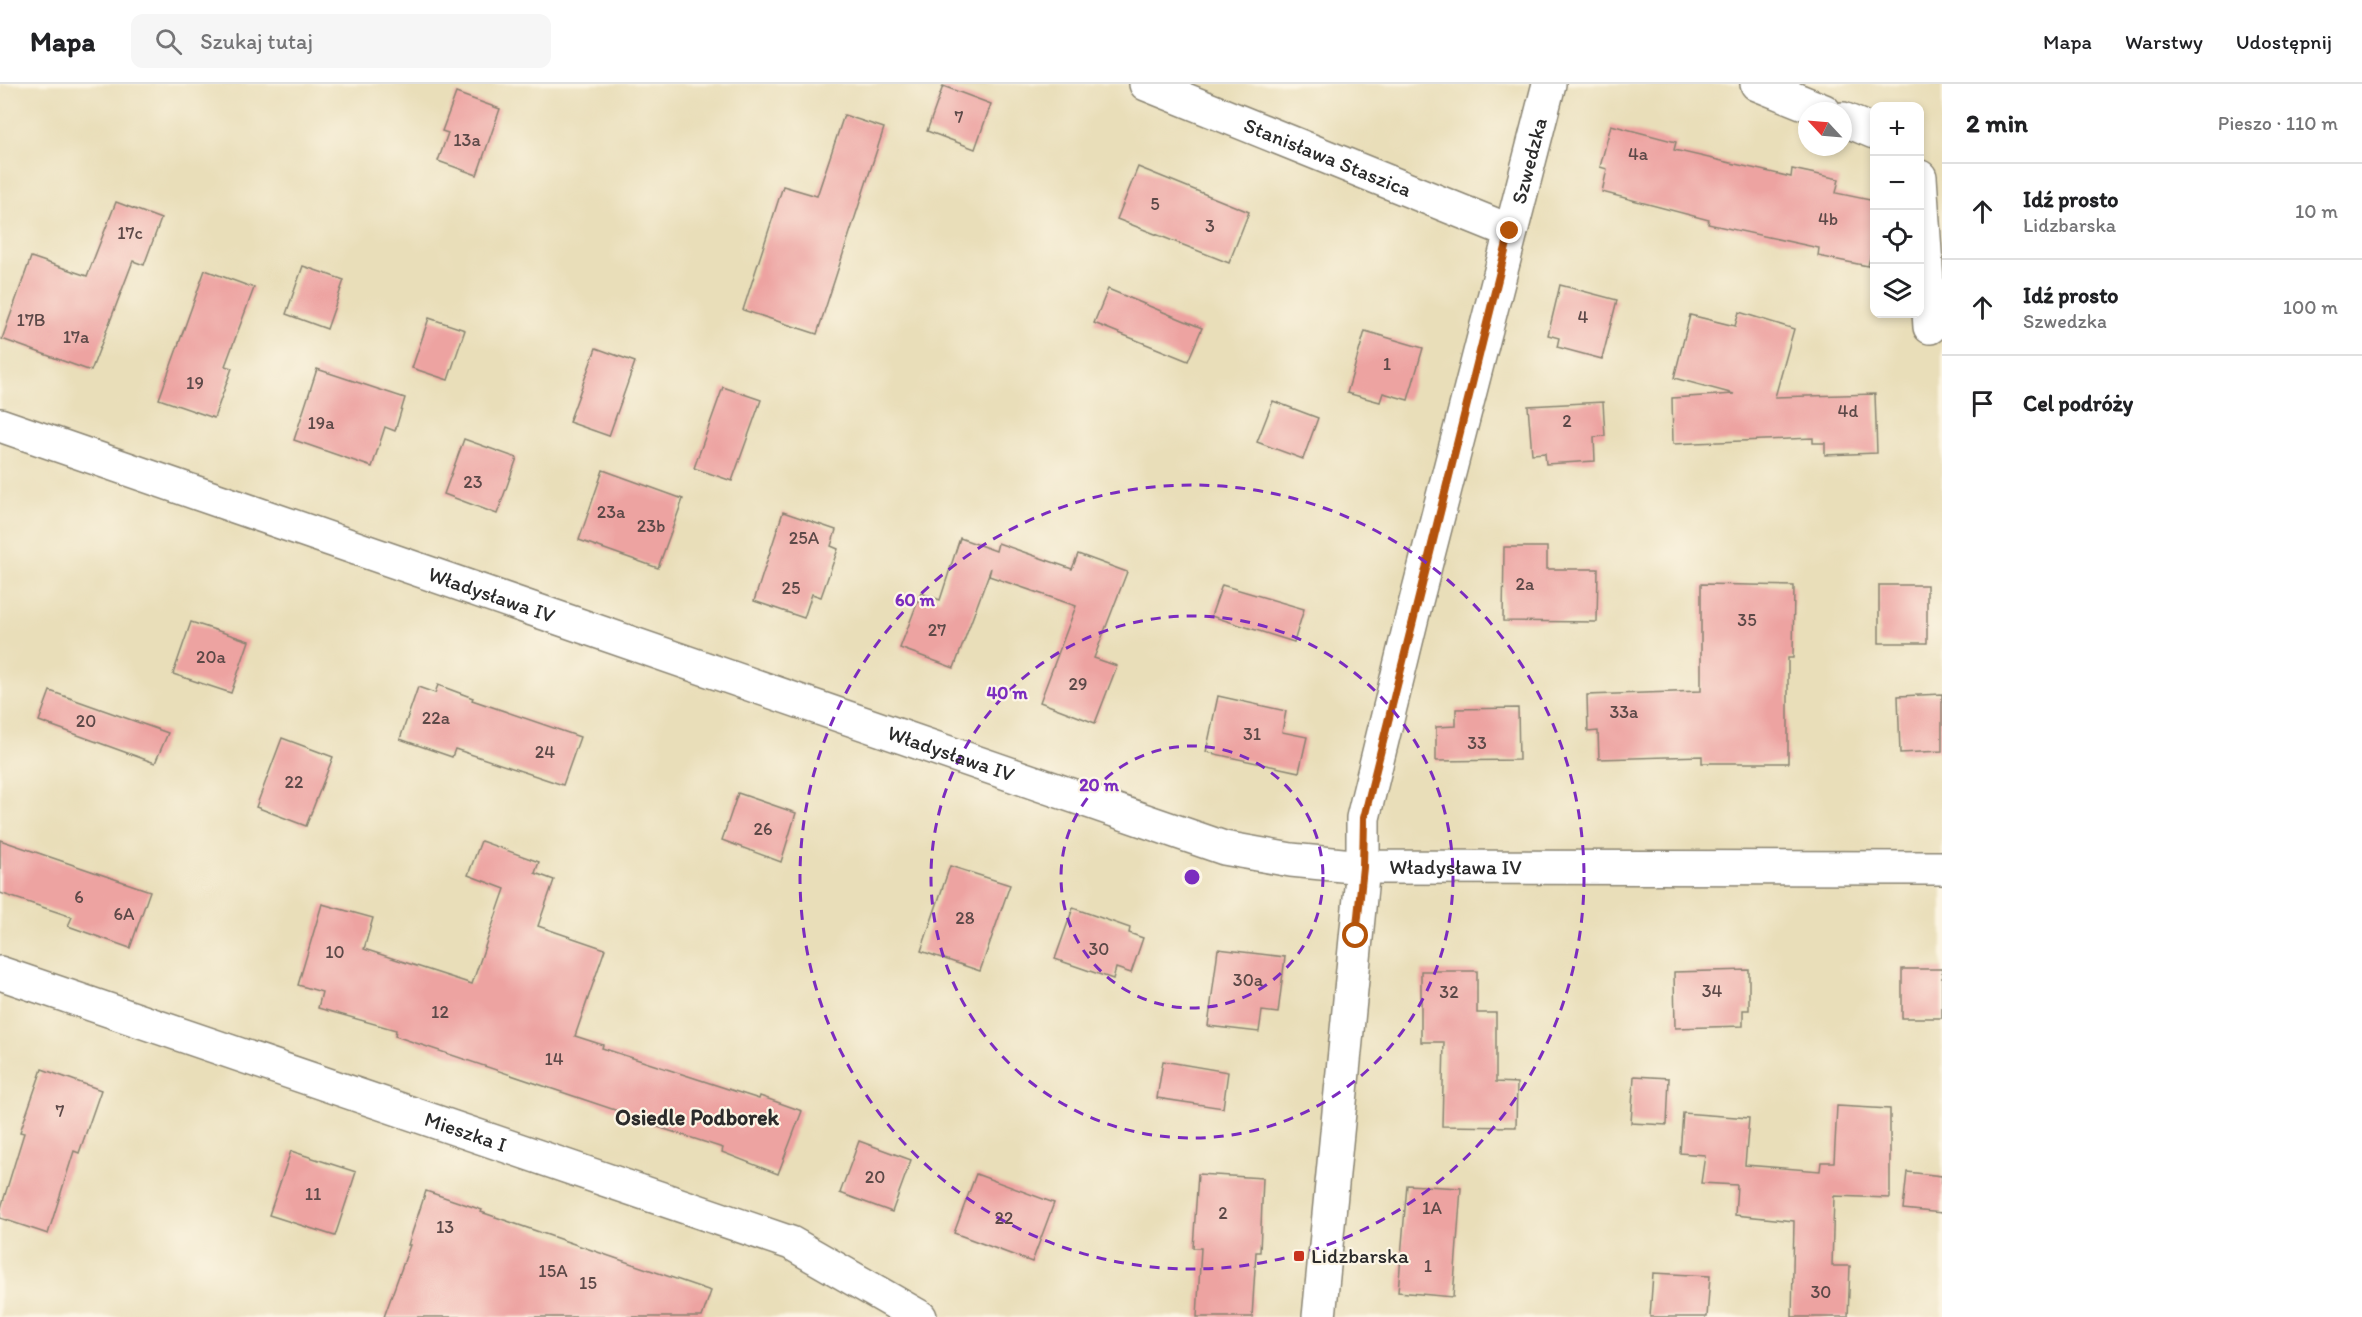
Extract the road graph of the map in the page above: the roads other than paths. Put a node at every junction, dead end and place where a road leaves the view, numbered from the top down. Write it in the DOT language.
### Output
graph roads {
  1 [pos="1146,84"];
  2 [pos="1548,84"];
  3 [pos="1757,84"];
  4 [pos="1802,102"];
  5 [pos="1852,123"];
  6 [pos="1870,130"];
  7 [pos="1922,210"];
  8 [pos="1510,231"];
  9 [pos="1930,327"];
  10 [pos="0,425"];
  11 [pos="1363,867"];
  12 [pos="1942,868"];
  13 [pos="0,973"];
  14 [pos="920,1317"];
  15 [pos="1319,1317"];
  1 -- 8 [label="street, Stanisława Staszica"];
  2 -- 8 [label="street, Szwedzka"];
  3 -- 4 [label="street"];
  5 -- 6 [label="street"];
  7 -- 9 [label="street"];
  8 -- 11 [label="street, Szwedzka"];
  10 -- 11 [label="street, Władysława IV"];
  11 -- 12 [label="street, Władysława IV"];
  11 -- 15 [label="street"];
  13 -- 14 [label="street, Mieszka I"];
}
